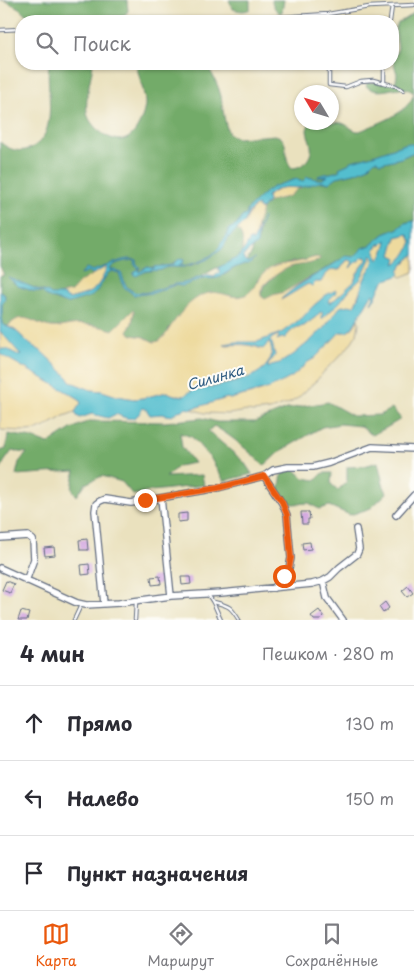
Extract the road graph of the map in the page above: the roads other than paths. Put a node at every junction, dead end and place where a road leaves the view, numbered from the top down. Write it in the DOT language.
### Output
graph roads {
  1 [pos="414,4"];
  2 [pos="392,6"];
  3 [pos="328,14"];
  4 [pos="312,15"];
  5 [pos="391,15"];
  6 [pos="15,29"];
  7 [pos="0,30"];
  8 [pos="328,70"];
  9 [pos="384,70"];
  10 [pos="384,83"];
  11 [pos="403,90"];
  12 [pos="414,448"];
  13 [pos="264,476"];
  14 [pos="414,495"];
  15 [pos="161,498"];
  16 [pos="396,515"];
  17 [pos="356,529"];
  18 [pos="0,538"];
  19 [pos="0,568"];
  20 [pos="26,581"];
  21 [pos="323,582"];
  22 [pos="274,588"];
  23 [pos="207,594"];
  24 [pos="172,596"];
  25 [pos="136,601"];
  26 [pos="214,602"];
  27 [pos="81,604"];
  28 [pos="104,604"];
  29 [pos="74,620"];
  30 [pos="135,620"];
  31 [pos="220,620"];
  32 [pos="239,620"];
  33 [pos="343,620"];
  1 -- 2 [label="lane"];
  2 -- 3 [label="lane"];
  2 -- 5 [label="lane"];
  3 -- 4 [label="lane"];
  6 -- 7 [label="lane"];
  8 -- 10 [label="lane"];
  9 -- 10 [label="lane"];
  10 -- 11 [label="lane"];
  12 -- 13 [label="street"];
  13 -- 15 [label="street"];
  13 -- 22 [label="street"];
  14 -- 16 [label="street"];
  15 -- 24 [label="street"];
  15 -- 28 [label="street"];
  17 -- 21 [label="street"];
  18 -- 20 [label="street"];
  19 -- 20 [label="street"];
  20 -- 27 [label="street"];
  21 -- 22 [label="street"];
  21 -- 33 [label="street"];
  22 -- 23 [label="street"];
  23 -- 24 [label="street"];
  23 -- 26 [label="lane"];
  24 -- 25 [label="street"];
  25 -- 28 [label="street"];
  25 -- 30 [label="lane"];
  26 -- 31 [label="lane"];
  26 -- 32 [label="lane"];
  27 -- 28 [label="street"];
  27 -- 29 [label="lane"];
}
